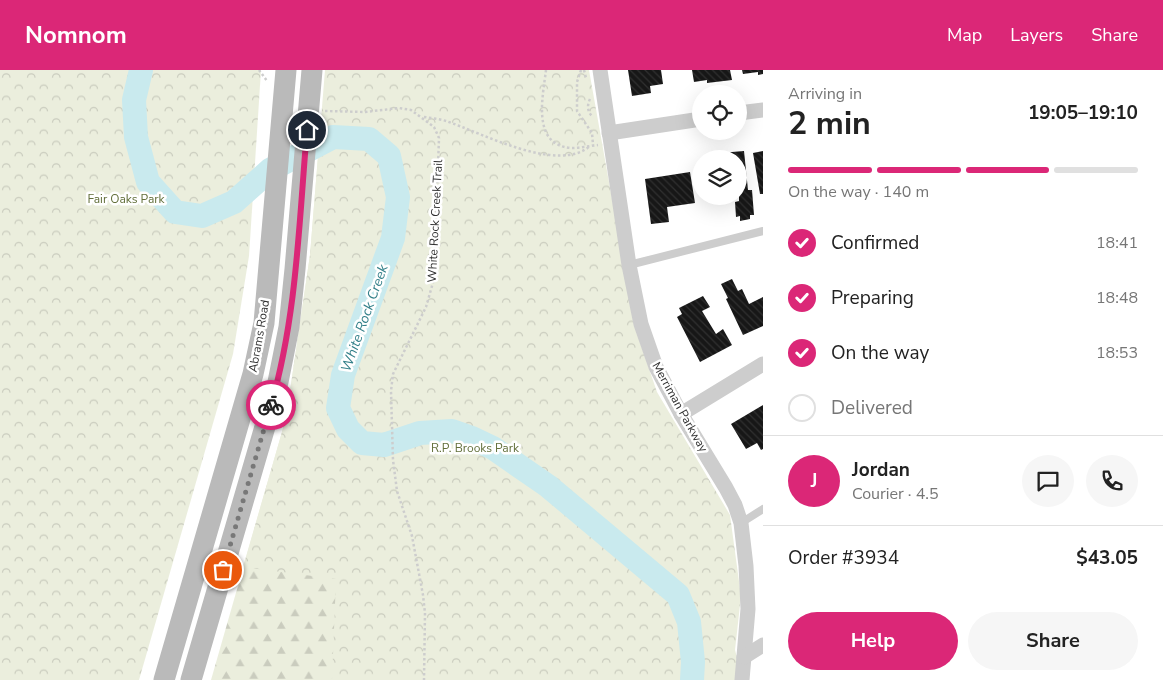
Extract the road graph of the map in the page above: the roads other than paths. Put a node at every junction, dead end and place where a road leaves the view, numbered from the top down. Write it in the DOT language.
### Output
graph roads {
  1 [pos="286,70"];
  2 [pos="312,70"];
  3 [pos="600,70"];
  4 [pos="763,110"];
  5 [pos="747,113"];
  6 [pos="692,120"];
  7 [pos="609,133"];
  8 [pos="763,231"];
  9 [pos="629,265"];
  10 [pos="763,364"];
  11 [pos="681,414"];
  12 [pos="763,510"];
  13 [pos="740,523"];
  14 [pos="763,645"];
  15 [pos="744,658"];
  16 [pos="164,680"];
  17 [pos="191,680"];
  18 [pos="742,680"];
  1 -- 16 [label="main road, Abrams Road, bridge"];
  2 -- 17 [label="main road, bridge"];
  3 -- 7 [label="street, Merriman Parkway"];
  4 -- 5 [label="street"];
  6 -- 7 [label="street"];
  7 -- 9 [label="street, Merriman Parkway"];
  8 -- 9 [label="lane"];
  9 -- 11 [label="street, Merriman Parkway"];
  10 -- 11 [label="street"];
  11 -- 13 [label="street, Merriman Parkway"];
  12 -- 13 [label="lane"];
  13 -- 15 [label="street, Merriman Parkway"];
  14 -- 15 [label="street"];
  15 -- 18 [label="street, Merriman Parkway"];
}
